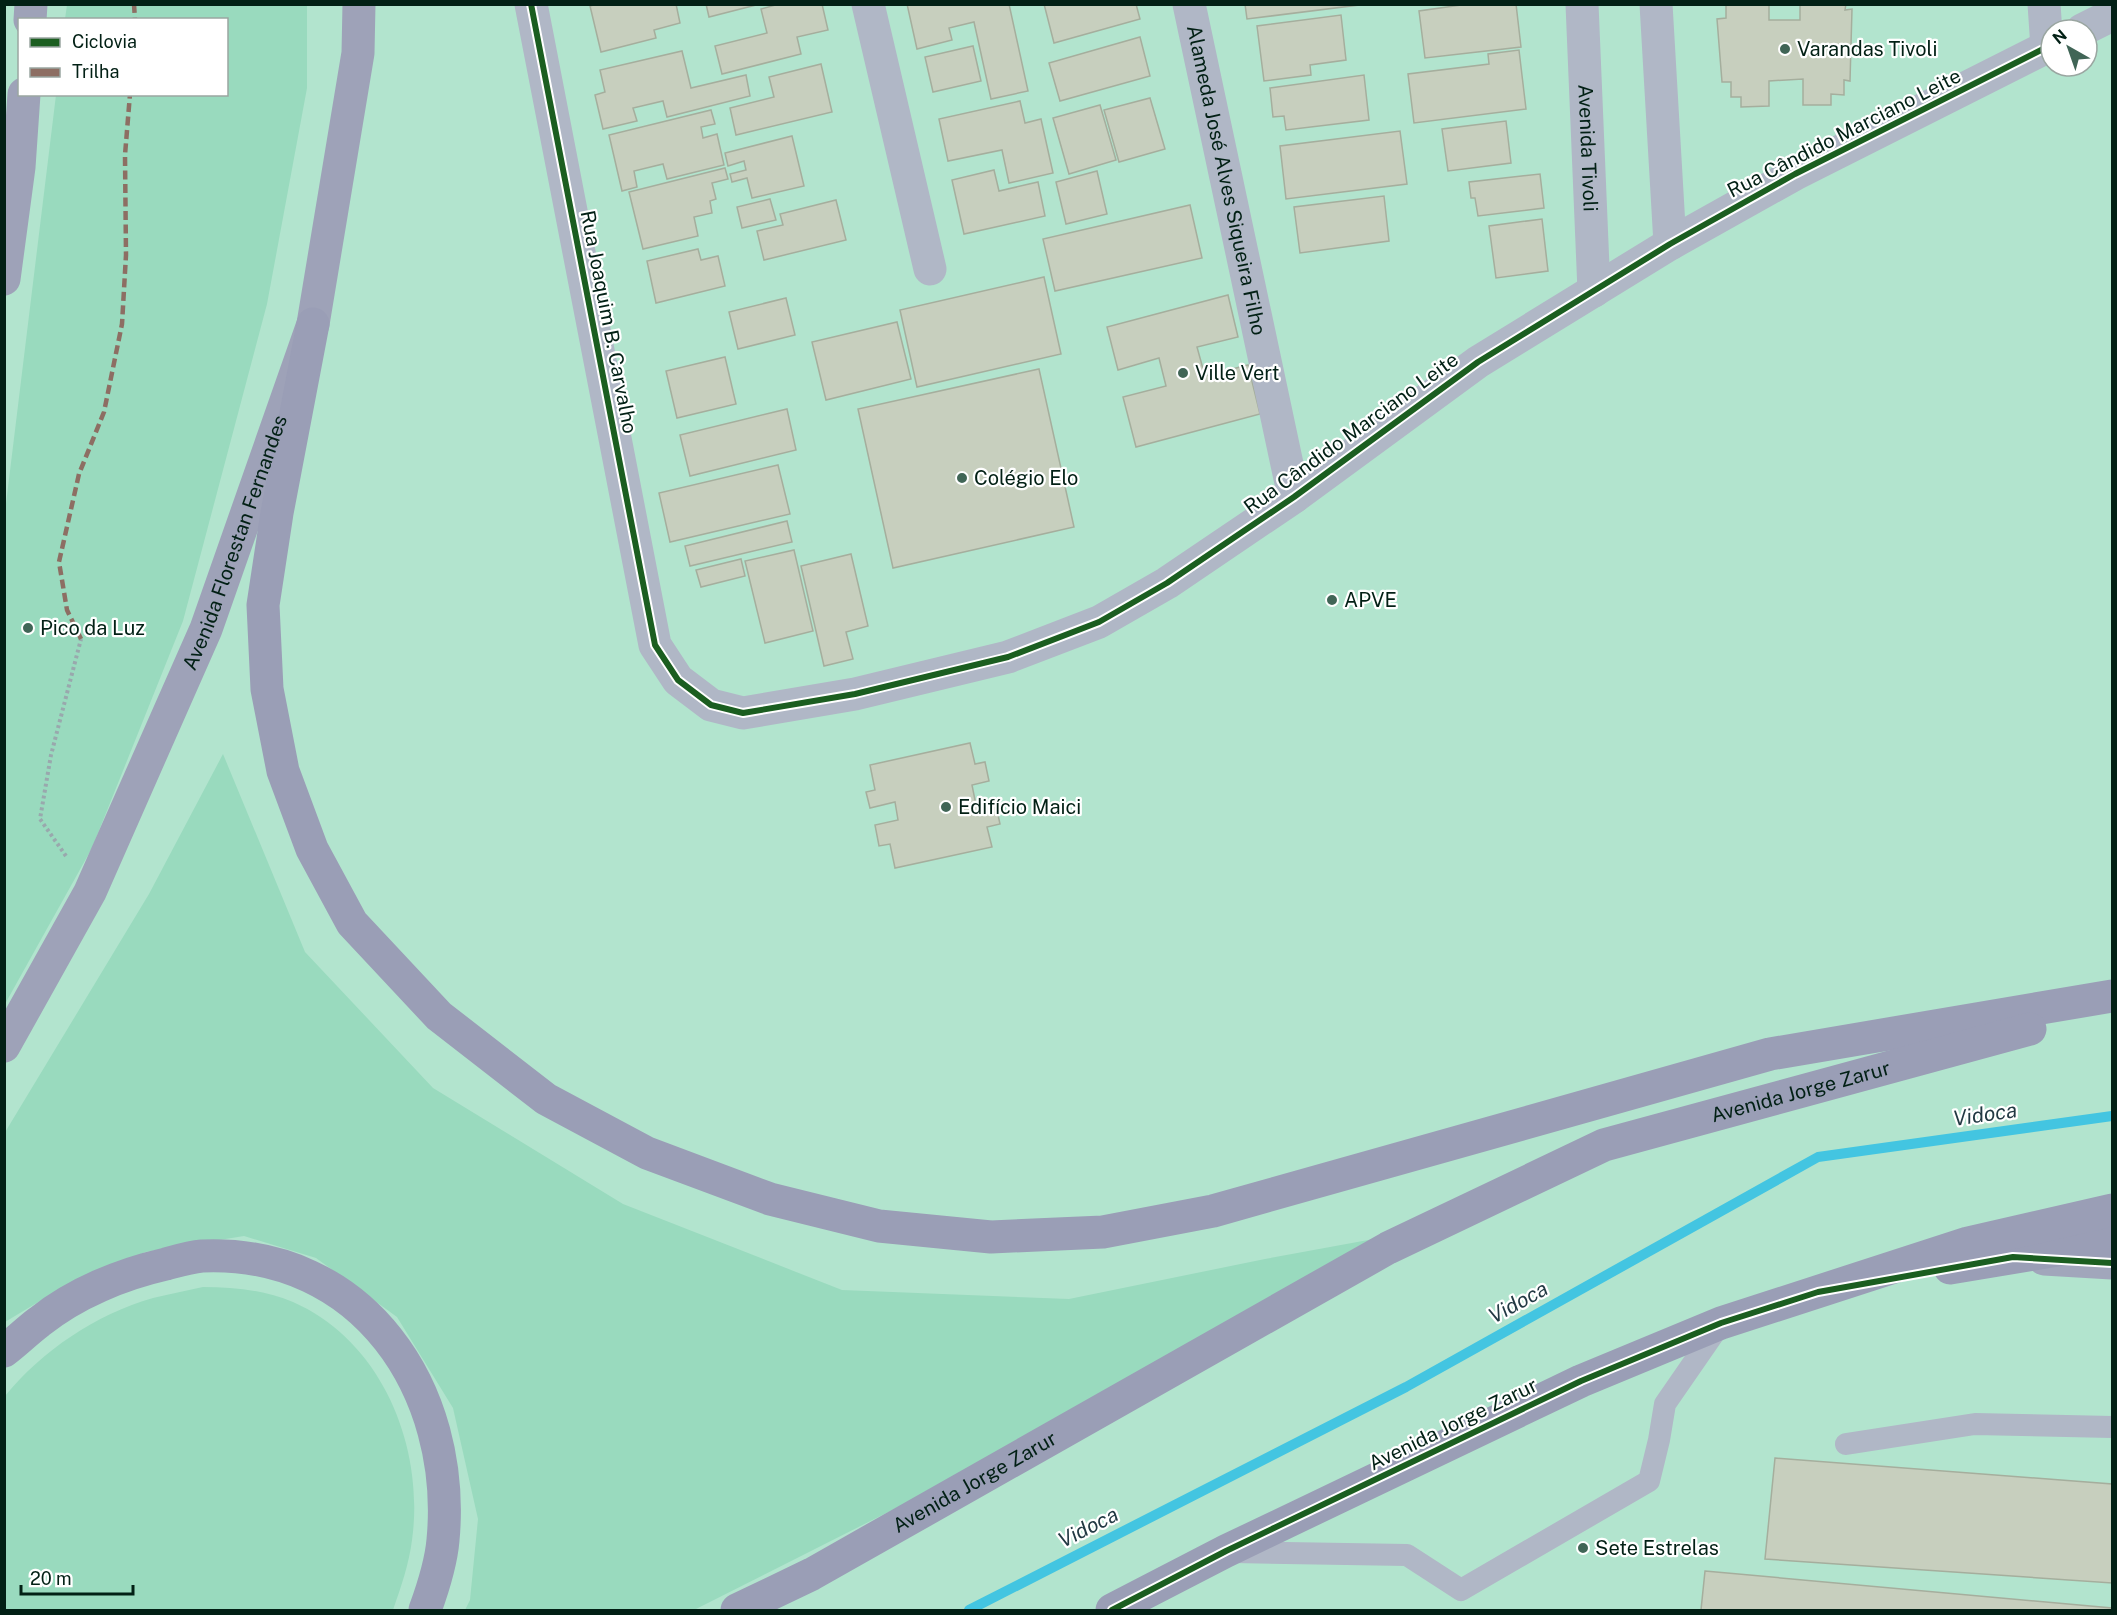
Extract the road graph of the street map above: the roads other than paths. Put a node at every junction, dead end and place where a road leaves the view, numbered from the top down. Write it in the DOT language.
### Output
graph roads {
  1 [pos="359,4"];
  2 [pos="531,4"];
  3 [pos="868,4"];
  4 [pos="1189,4"];
  5 [pos="1582,4"];
  6 [pos="1656,4"];
  7 [pos="2039,51"];
  8 [pos="24,96"];
  9 [pos="1670,244"];
  10 [pos="930,269"];
  11 [pos="4,279"];
  12 [pos="1594,291"];
  13 [pos="313,324"];
  14 [pos="1293,497"];
  15 [pos="655,645"];
  16 [pos="2112,996"];
  17 [pos="2112,1006"];
  18 [pos="4,1046"];
  19 [pos="2112,1210"];
  20 [pos="2112,1241"];
  21 [pos="2013,1257"];
  22 [pos="2112,1263"];
  23 [pos="1818,1292"];
  24 [pos="1721,1323"];
  25 [pos="4,1352"];
  26 [pos="2112,1427"];
  27 [pos="1846,1444"];
  28 [pos="1226,1551"];
  29 [pos="425,1611"];
  30 [pos="737,1611"];
  31 [pos="1112,1611"];
  1 -- 13 [label="highway, Avenida Florestan Fernandes"];
  2 -- 15 [label="street, Rua Joaquim B. Carvalho"];
  3 -- 10 [label="street"];
  4 -- 14 [label="street, Alameda José Alves Siqueira Filho"];
  5 -- 12 [label="street, Avenida Tivoli"];
  6 -- 9 [label="street"];
  7 -- 9 [label="street, Rua Cândido Marciano Leite"];
  8 -- 11 [label="highway"];
  9 -- 12 [label="street, Rua Cândido Marciano Leite"];
  12 -- 14 [label="street, Rua Cândido Marciano Leite"];
  13 -- 16 [label="highway"];
  13 -- 18 [label="highway, Avenida Florestan Fernandes"];
  14 -- 15 [label="street, Rua Cândido Marciano Leite"];
  17 -- 30 [label="highway, Avenida Jorge Zarur"];
  19 -- 23 [label="highway, Avenida Jorge Zarur"];
  20 -- 21 [label="highway"];
  21 -- 22 [label="main road"];
  21 -- 23 [label="highway"];
  23 -- 24 [label="highway, Avenida Jorge Zarur"];
  24 -- 28 [label="highway, Avenida Jorge Zarur"];
  24 -- 28 [label="lane"];
  25 -- 29 [label="highway"];
  26 -- 27 [label="lane"];
  28 -- 31 [label="highway, Avenida Jorge Zarur"];
}
